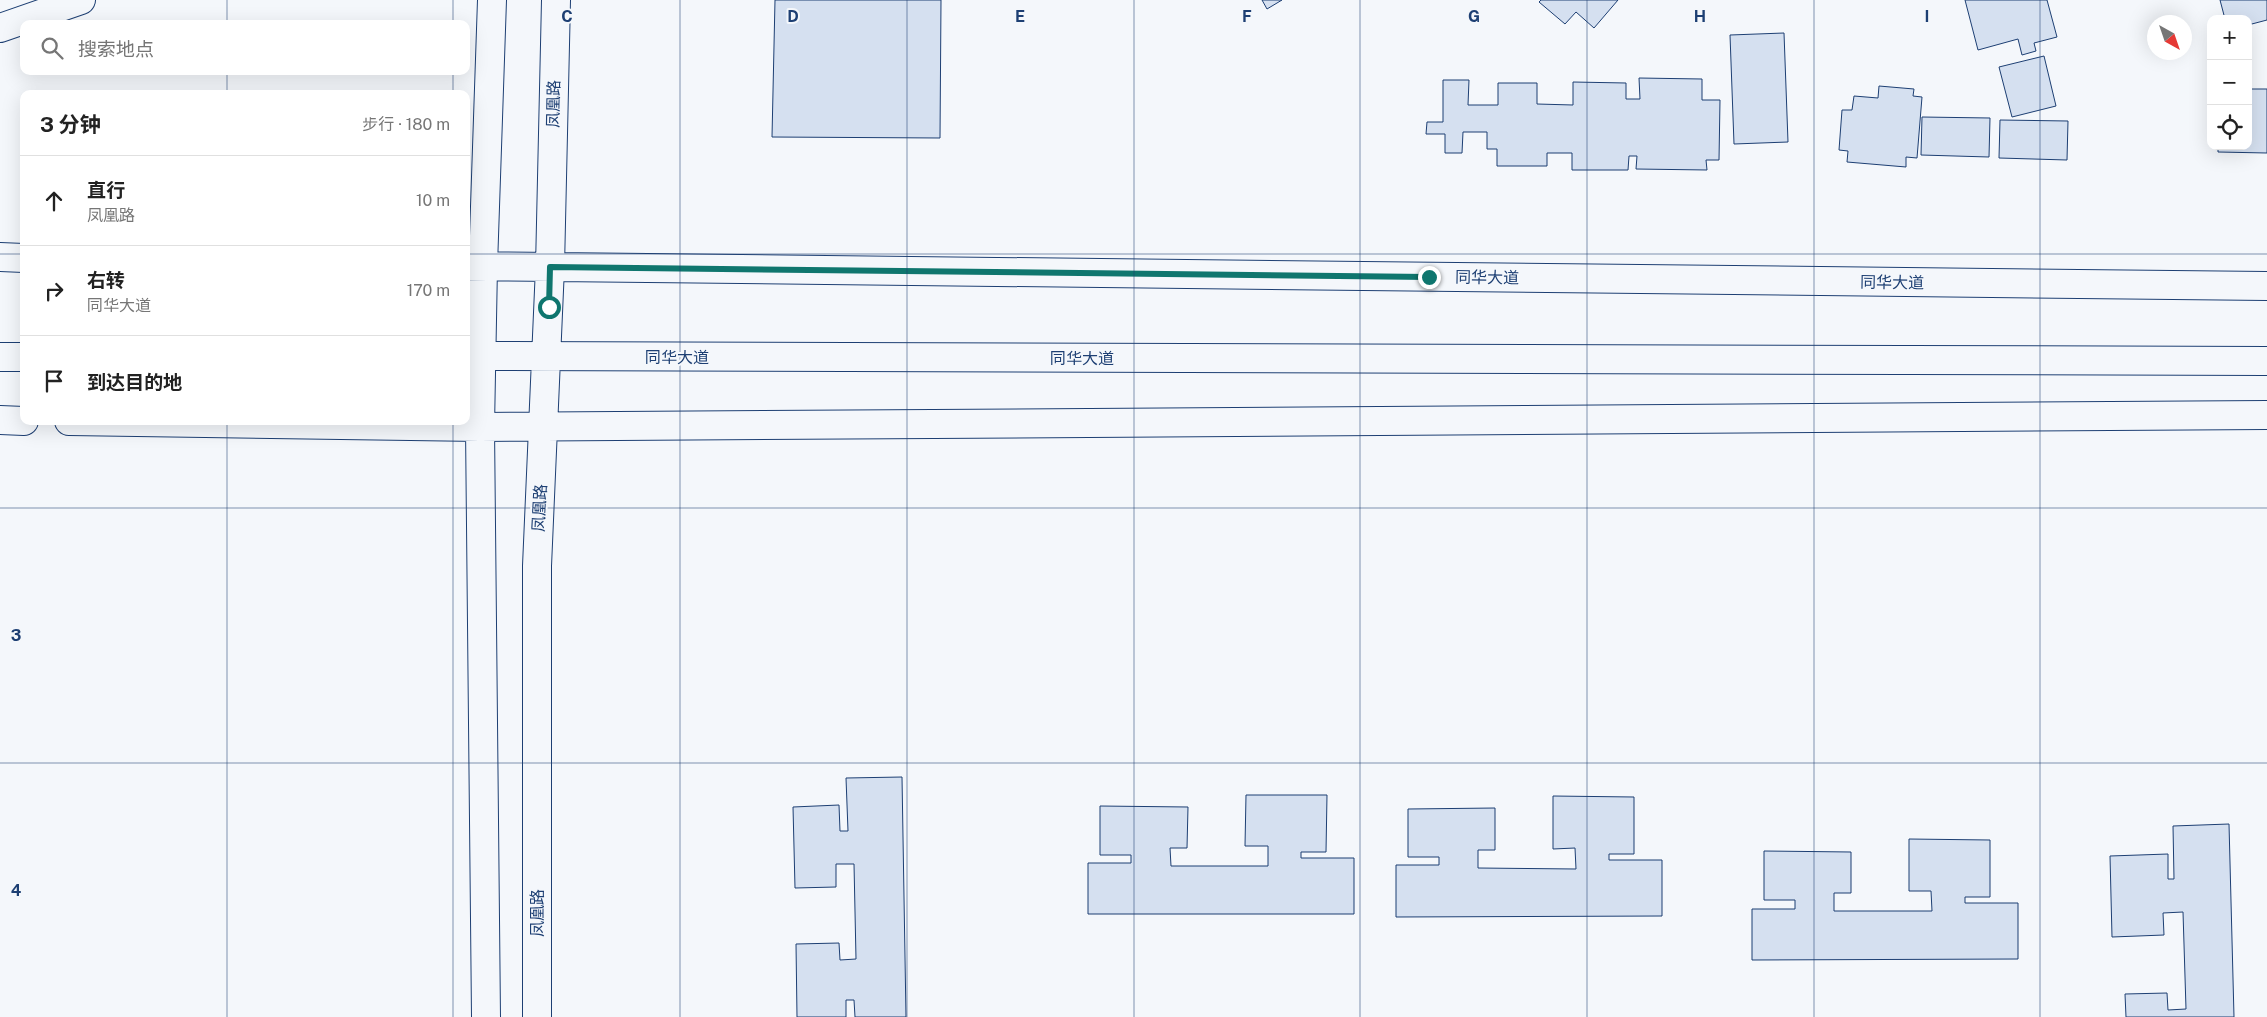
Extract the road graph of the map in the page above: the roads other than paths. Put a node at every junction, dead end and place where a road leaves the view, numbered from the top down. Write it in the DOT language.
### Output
graph roads {
  1 [pos="81,0"];
  2 [pos="492,0"];
  3 [pos="556,0"];
  4 [pos="23,20"];
  5 [pos="20,21"];
  6 [pos="0,28"];
  7 [pos="0,257"];
  8 [pos="20,258"];
  9 [pos="475,266"];
  10 [pos="550,267"];
  11 [pos="2267,286"];
  12 [pos="474,356"];
  13 [pos="0,357"];
  14 [pos="20,357"];
  15 [pos="2267,361"];
  16 [pos="2267,416"];
  17 [pos="0,420"];
  18 [pos="20,421"];
  19 [pos="343,425"];
  20 [pos="480,427"];
  21 [pos="486,1017"];
  22 [pos="538,1017"];
  1 -- 4 [label="street"];
  2 -- 9 [label="street"];
  3 -- 10 [label="street, 凤凰路"];
  5 -- 6 [label="street"];
  7 -- 8 [label="street"];
  9 -- 10 [label="street, 同华大道"];
  9 -- 12 [label="street"];
  10 -- 11 [label="street, 同华大道"];
  10 -- 22 [label="street, 凤凰路"];
  12 -- 15 [label="street, 同华大道"];
  12 -- 20 [label="street"];
  13 -- 14 [label="street"];
  16 -- 20 [label="street"];
  17 -- 18 [label="street"];
  19 -- 20 [label="street"];
  20 -- 21 [label="street"];
}
